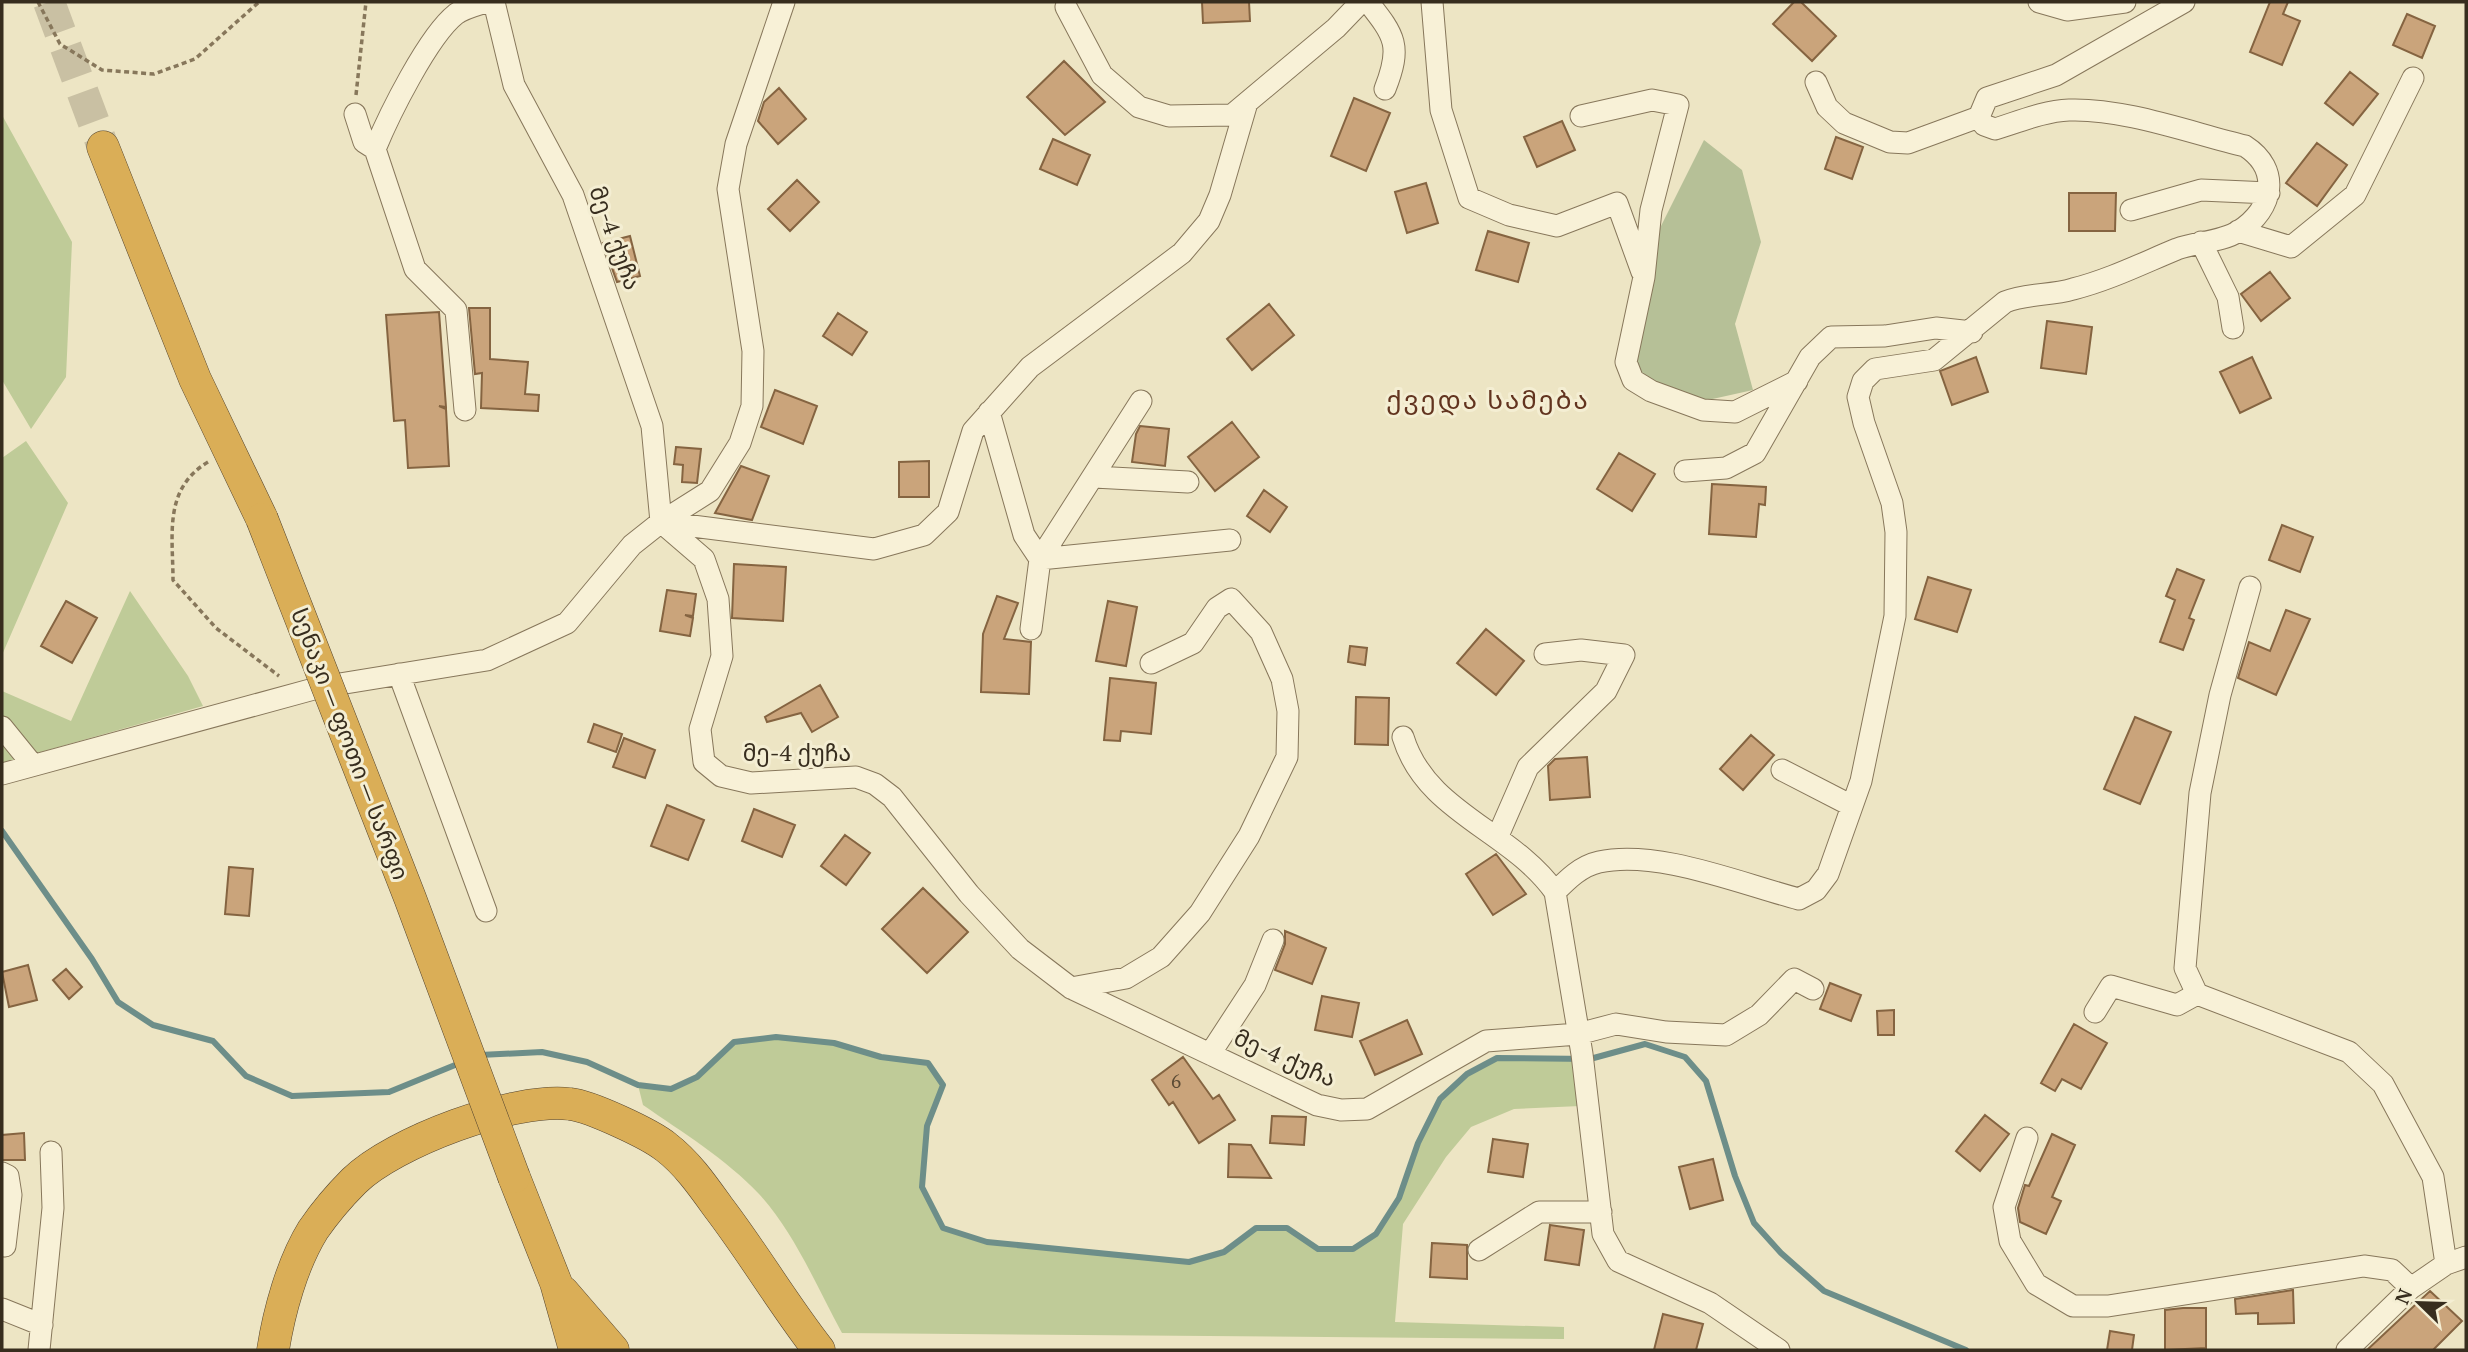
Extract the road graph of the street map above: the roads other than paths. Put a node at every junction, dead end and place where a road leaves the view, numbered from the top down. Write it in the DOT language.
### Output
graph roads {
  1 [pos="486,2"];
  2 [pos="494,2"];
  3 [pos="784,2"];
  4 [pos="1361,2"];
  5 [pos="1368,2"];
  6 [pos="1432,2"];
  7 [pos="2039,2"];
  8 [pos="2125,2"];
  9 [pos="2185,2"];
  10 [pos="1066,7"];
  11 [pos="2413,78"];
  12 [pos="1816,82"];
  13 [pos="1385,89"];
  14 [pos="1246,106"];
  15 [pos="355,114"];
  16 [pos="1581,116"];
  17 [pos="1979,117"];
  18 [pos="103,147"];
  19 [pos="374,149"];
  20 [pos="2269,193"];
  21 [pos="2131,209"];
  22 [pos="2238,232"];
  23 [pos="2202,242"];
  24 [pos="1644,277"];
  25 [pos="2233,328"];
  26 [pos="1972,332"];
  27 [pos="1797,381"];
  28 [pos="1142,401"];
  29 [pos="465,410"];
  30 [pos="989,412"];
  31 [pos="1685,471"];
  32 [pos="1094,477"];
  33 [pos="1188,482"];
  34 [pos="661,522"];
  35 [pos="1230,540"];
  36 [pos="1040,559"];
  37 [pos="2249,587"];
  38 [pos="1031,629"];
  39 [pos="1545,654"];
  40 [pos="1151,663"];
  41 [pos="399,674"];
  42 [pos="2,727"];
  43 [pos="1403,737"];
  44 [pos="33,764"];
  45 [pos="1782,771"];
  46 [pos="2,774"];
  47 [pos="1852,806"];
  48 [pos="1497,838"];
  49 [pos="1555,892"];
  50 [pos="486,911"];
  51 [pos="1273,940"];
  52 [pos="1071,988"];
  53 [pos="1813,989"];
  54 [pos="2197,994"];
  55 [pos="2095,1012"];
  56 [pos="1580,1044"];
  57 [pos="1210,1054"];
  58 [pos="2027,1138"];
  59 [pos="51,1152"];
  60 [pos="2,1173"];
  61 [pos="1601,1212"];
  62 [pos="2,1245"];
  63 [pos="1479,1250"];
  64 [pos="2456,1261"];
  65 [pos="556,1283"];
  66 [pos="2411,1289"];
  67 [pos="2,1309"];
  68 [pos="42,1325"];
  69 [pos="39,1350"];
  70 [pos="273,1350"];
  71 [pos="575,1350"];
  72 [pos="613,1350"];
  73 [pos="819,1350"];
  74 [pos="1779,1350"];
  75 [pos="2347,1350"];
  1 -- 19 [label="street"];
  2 -- 34 [label="street, მე-4 ქუჩა"];
  3 -- 34 [label="street"];
  4 -- 14 [label="street"];
  5 -- 13 [label="street"];
  6 -- 24 [label="street"];
  7 -- 8 [label="street"];
  9 -- 17 [label="street"];
  10 -- 14 [label="street"];
  11 -- 22 [label="street"];
  12 -- 17 [label="street"];
  14 -- 30 [label="street"];
  15 -- 19 [label="street"];
  16 -- 24 [label="street"];
  17 -- 20 [label="street"];
  18 -- 65 [label="highway, სენაკი — ფოთი — სარფი, bridge"];
  19 -- 29 [label="street"];
  20 -- 21 [label="street"];
  20 -- 22 [label="street"];
  22 -- 23 [label="street"];
  23 -- 25 [label="street"];
  23 -- 26 [label="street"];
  24 -- 27 [label="street"];
  26 -- 27 [label="street"];
  26 -- 47 [label="street"];
  27 -- 31 [label="street"];
  28 -- 32 [label="street"];
  30 -- 34 [label="street"];
  30 -- 36 [label="street"];
  32 -- 33 [label="street"];
  32 -- 36 [label="street"];
  34 -- 41 [label="street"];
  34 -- 52 [label="street, მე-4 ქუჩა"];
  35 -- 36 [label="street"];
  36 -- 38 [label="street"];
  37 -- 54 [label="street"];
  39 -- 48 [label="street"];
  40 -- 52 [label="street"];
  41 -- 44 [label="street"];
  41 -- 50 [label="street"];
  42 -- 44 [label="street"];
  43 -- 48 [label="street"];
  44 -- 46 [label="street"];
  45 -- 47 [label="street"];
  47 -- 49 [label="street"];
  48 -- 49 [label="street"];
  49 -- 56 [label="street"];
  51 -- 57 [label="street"];
  52 -- 57 [label="street, მე-4 ქუჩა"];
  53 -- 56 [label="street, მე-4 ქუჩა"];
  54 -- 55 [label="street"];
  54 -- 64 [label="street"];
  56 -- 57 [label="street, მე-4 ქუჩა"];
  56 -- 61 [label="street"];
  58 -- 66 [label="street"];
  59 -- 68 [label="street"];
  60 -- 62 [label="street"];
  61 -- 63 [label="street"];
  61 -- 74 [label="street"];
  64 -- 66 [label="street"];
  65 -- 71 [label="highway, სენაკი — ფოთი — სარფი"];
  65 -- 72 [label="highway"];
  66 -- 75 [label="street"];
  67 -- 68 [label="street"];
  68 -- 69 [label="street"];
  70 -- 73 [label="highway"];
}
